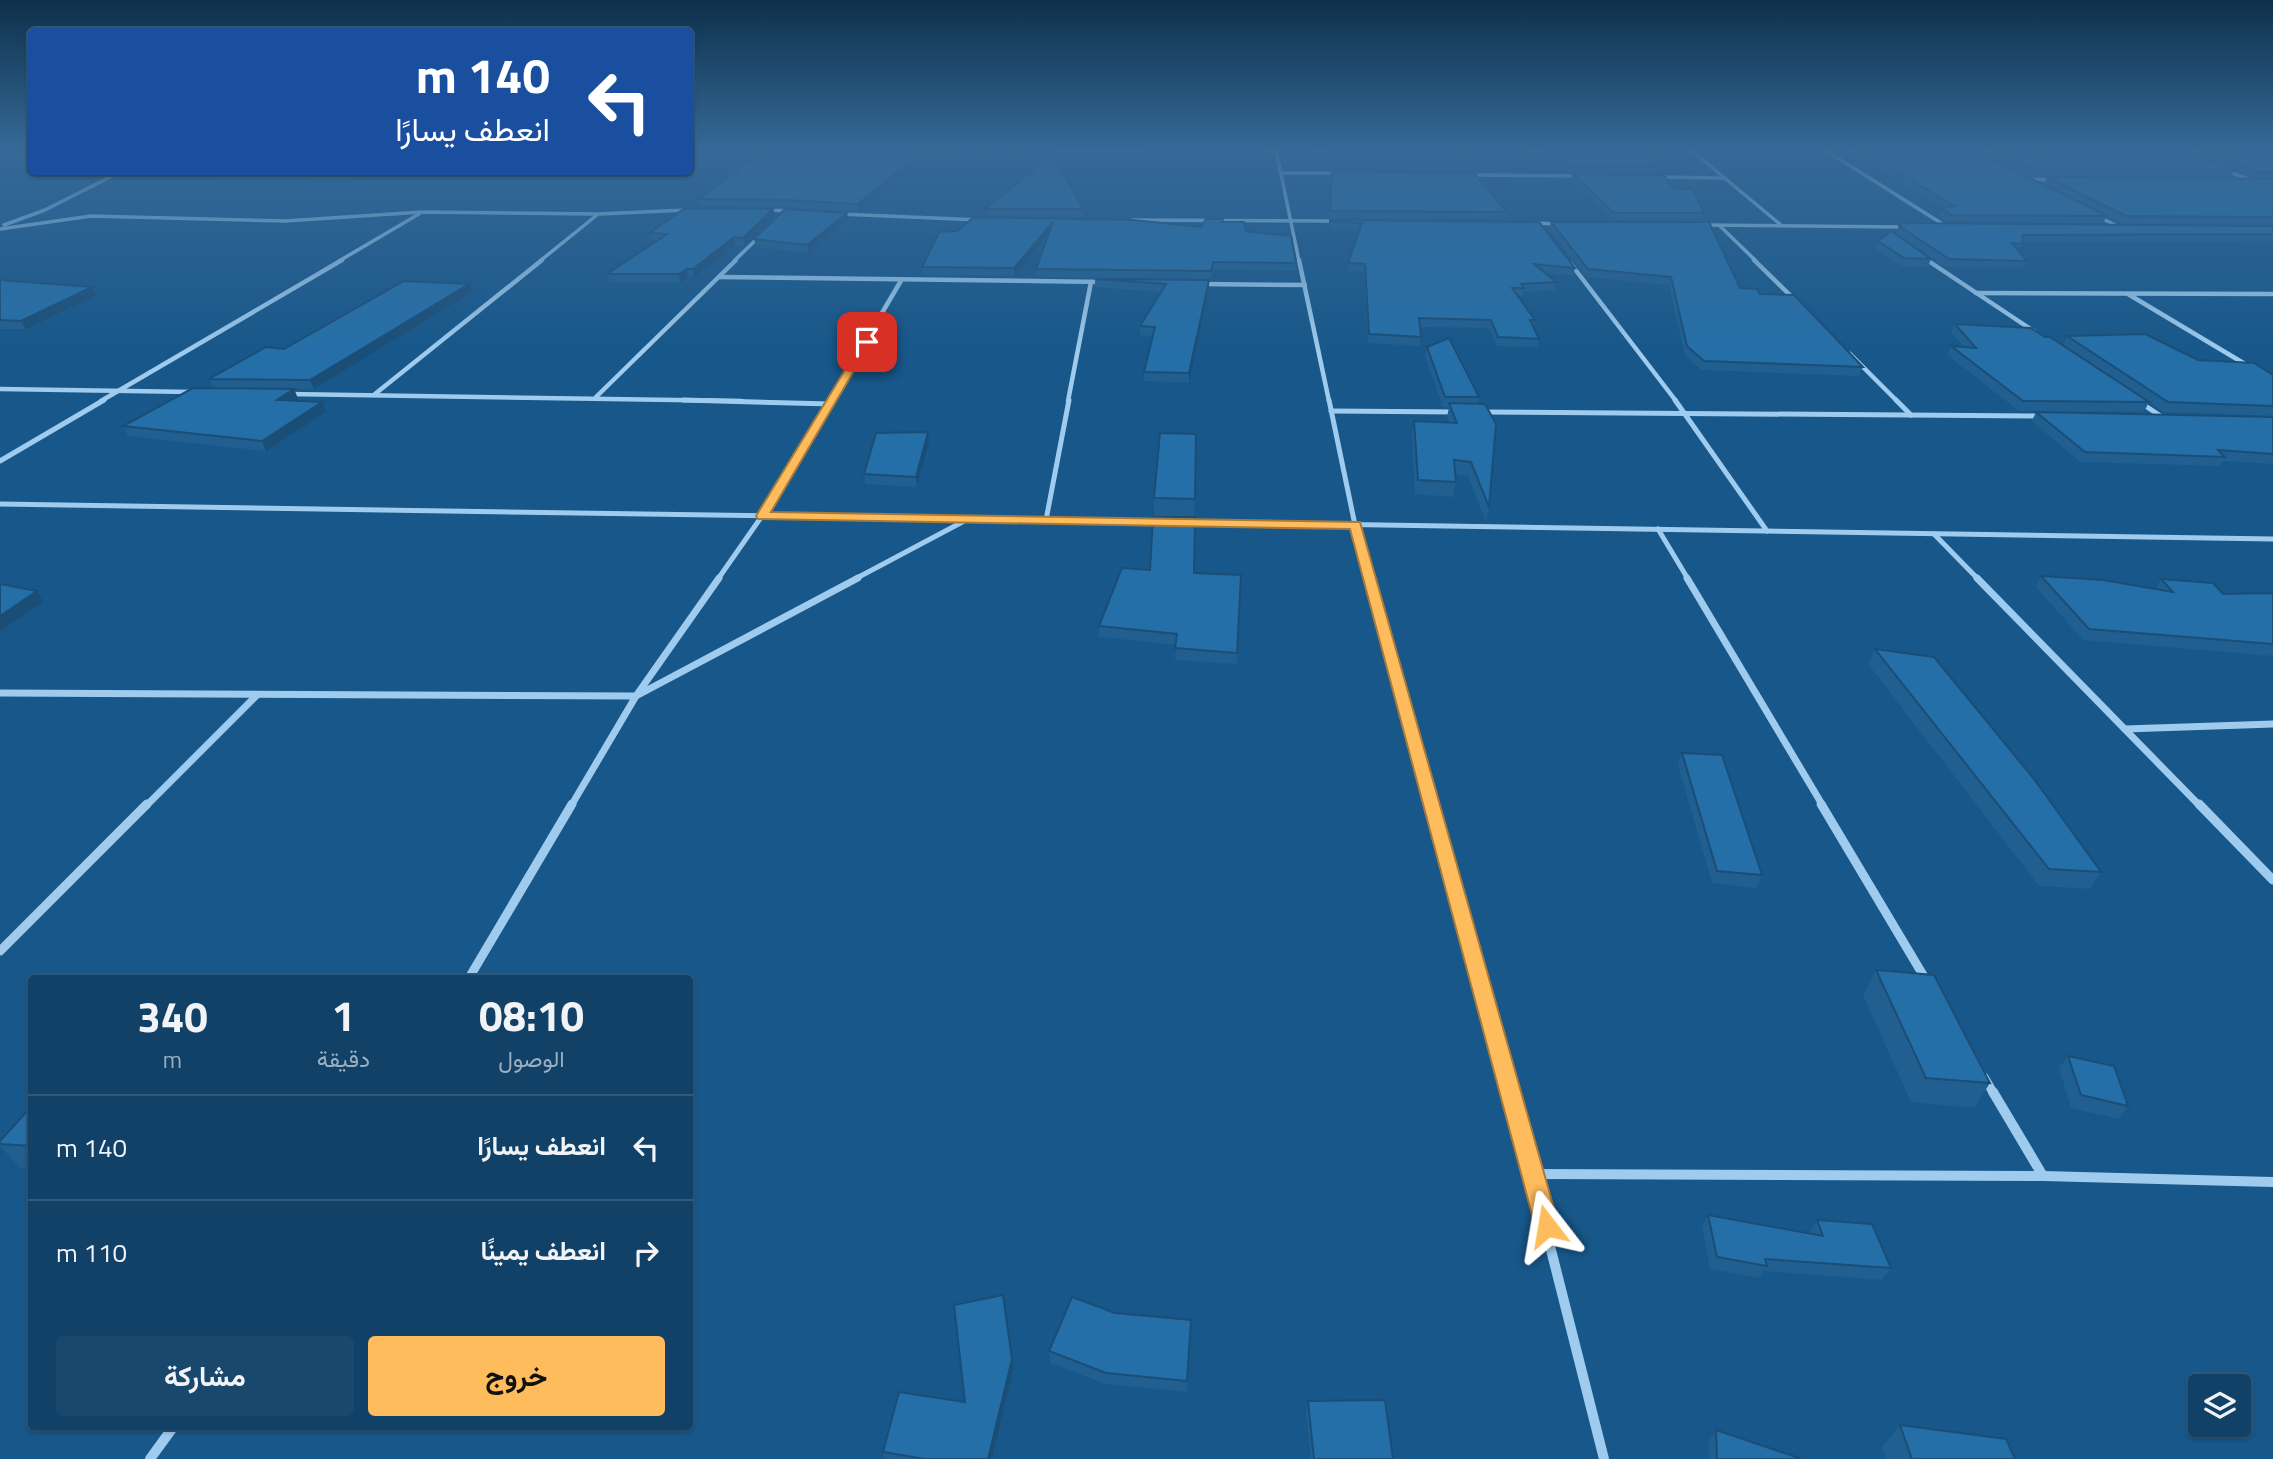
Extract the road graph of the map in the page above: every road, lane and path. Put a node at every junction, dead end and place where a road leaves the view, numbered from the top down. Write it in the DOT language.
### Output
graph roads {
  1 [pos="25,218"];
  2 [pos="75,218"];
  3 [pos="172,218"];
  4 [pos="329,218"];
  5 [pos="412,218"];
  6 [pos="593,218"];
  7 [pos="946,218"];
  8 [pos="1772,218"];
  9 [pos="1933,218"];
  10 [pos="2101,218"];
  11 [pos="991,220"];
  12 [pos="1128,220"];
  13 [pos="1291,221"];
  14 [pos="1346,221"];
  15 [pos="1526,223"];
  16 [pos="1539,223"];
  17 [pos="1567,224"];
  18 [pos="1692,225"];
  19 [pos="1719,225"];
  20 [pos="1781,226"];
  21 [pos="1879,227"];
  22 [pos="1914,227"];
  23 [pos="1937,227"];
  24 [pos="0,228"];
  25 [pos="2111,229"];
  26 [pos="767,230"];
  27 [pos="1548,234"];
  28 [pos="1889,234"];
  29 [pos="1564,255"];
  30 [pos="1922,256"];
  31 [pos="719,277"];
  32 [pos="902,279"];
  33 [pos="1091,282"];
  34 [pos="1117,282"];
  35 [pos="1198,284"];
  36 [pos="1305,285"];
  37 [pos="1976,293"];
  38 [pos="2127,293"];
  39 [pos="2273,294"];
  40 [pos="1806,311"];
  41 [pos="2045,340"];
  42 [pos="1844,349"];
  43 [pos="2262,373"];
  44 [pos="0,389"];
  45 [pos="119,391"];
  46 [pos="200,392"];
  47 [pos="281,393"];
  48 [pos="375,395"];
  49 [pos="596,397"];
  50 [pos="2138,401"];
  51 [pos="831,404"];
  52 [pos="1331,411"];
  53 [pos="1468,412"];
  54 [pos="1481,412"];
  55 [pos="1686,414"];
  56 [pos="1912,415"];
  57 [pos="2050,416"];
  58 [pos="2148,417"];
  59 [pos="2162,417"];
  60 [pos="2175,417"];
  61 [pos="0,461"];
  62 [pos="0,504"];
  63 [pos="762,516"];
  64 [pos="968,519"];
  65 [pos="1046,520"];
  66 [pos="1167,522"];
  67 [pos="1181,522"];
  68 [pos="1356,525"];
  69 [pos="1658,529"];
  70 [pos="1767,531"];
  71 [pos="1934,534"];
  72 [pos="2273,539"];
  73 [pos="0,694"];
  74 [pos="257,695"];
  75 [pos="636,696"];
  76 [pos="2273,724"];
  77 [pos="2125,729"];
  78 [pos="2273,880"];
  79 [pos="0,951"];
  80 [pos="471,975"];
  81 [pos="1929,984"];
  82 [pos="1979,1068"];
  83 [pos="1534,1174"];
  84 [pos="2043,1176"];
  85 [pos="2273,1182"];
  86 [pos="171,1430"];
  87 [pos="150,1459"];
  88 [pos="1604,1459"];
  1 -- 24 [label="street"];
  2 -- 24 [label="street"];
  3 -- 4 [label="street"];
  5 -- 45 [label="street"];
  6 -- 48 [label="street"];
  7 -- 11 [label="street"];
  8 -- 20 [label="street"];
  9 -- 23 [label="street"];
  10 -- 25 [label="street"];
  12 -- 13 [label="street"];
  13 -- 14 [label="street"];
  13 -- 36 [label="street"];
  15 -- 16 [label="street"];
  16 -- 17 [label="street"];
  16 -- 27 [label="street"];
  18 -- 19 [label="street"];
  19 -- 20 [label="street"];
  19 -- 40 [label="street"];
  20 -- 21 [label="street"];
  21 -- 22 [label="street"];
  21 -- 28 [label="street"];
  26 -- 31 [label="street"];
  29 -- 55 [label="street"];
  30 -- 37 [label="street"];
  31 -- 32 [label="street"];
  31 -- 49 [label="street"];
  32 -- 33 [label="street"];
  32 -- 51 [label="street"];
  33 -- 34 [label="street"];
  33 -- 65 [label="street"];
  35 -- 36 [label="street"];
  36 -- 52 [label="street"];
  37 -- 38 [label="street"];
  37 -- 41 [label="street"];
  38 -- 39 [label="street"];
  38 -- 43 [label="street"];
  42 -- 56 [label="street"];
  44 -- 45 [label="street"];
  45 -- 46 [label="street"];
  45 -- 61 [label="street"];
  47 -- 48 [label="street"];
  48 -- 49 [label="street"];
  49 -- 51 [label="street"];
  50 -- 59 [label="street"];
  51 -- 63 [label="street"];
  52 -- 53 [label="street"];
  52 -- 68 [label="street"];
  54 -- 55 [label="street"];
  55 -- 56 [label="street"];
  55 -- 70 [label="street"];
  56 -- 57 [label="street"];
  58 -- 59 [label="street"];
  59 -- 60 [label="street"];
  62 -- 63 [label="street"];
  63 -- 64 [label="street"];
  63 -- 75 [label="street"];
  64 -- 65 [label="street"];
  64 -- 75 [label="street"];
  65 -- 66 [label="street"];
  67 -- 68 [label="street"];
  68 -- 69 [label="street"];
  68 -- 83 [label="street"];
  69 -- 70 [label="street"];
  69 -- 81 [label="street"];
  70 -- 71 [label="street"];
  71 -- 72 [label="street"];
  71 -- 77 [label="street"];
  73 -- 74 [label="street"];
  74 -- 75 [label="street"];
  74 -- 79 [label="street"];
  75 -- 80 [label="street"];
  76 -- 77 [label="street"];
  77 -- 78 [label="street"];
  82 -- 84 [label="street"];
  83 -- 84 [label="street"];
  83 -- 88 [label="street"];
  84 -- 85 [label="street"];
  86 -- 87 [label="street"];
}
